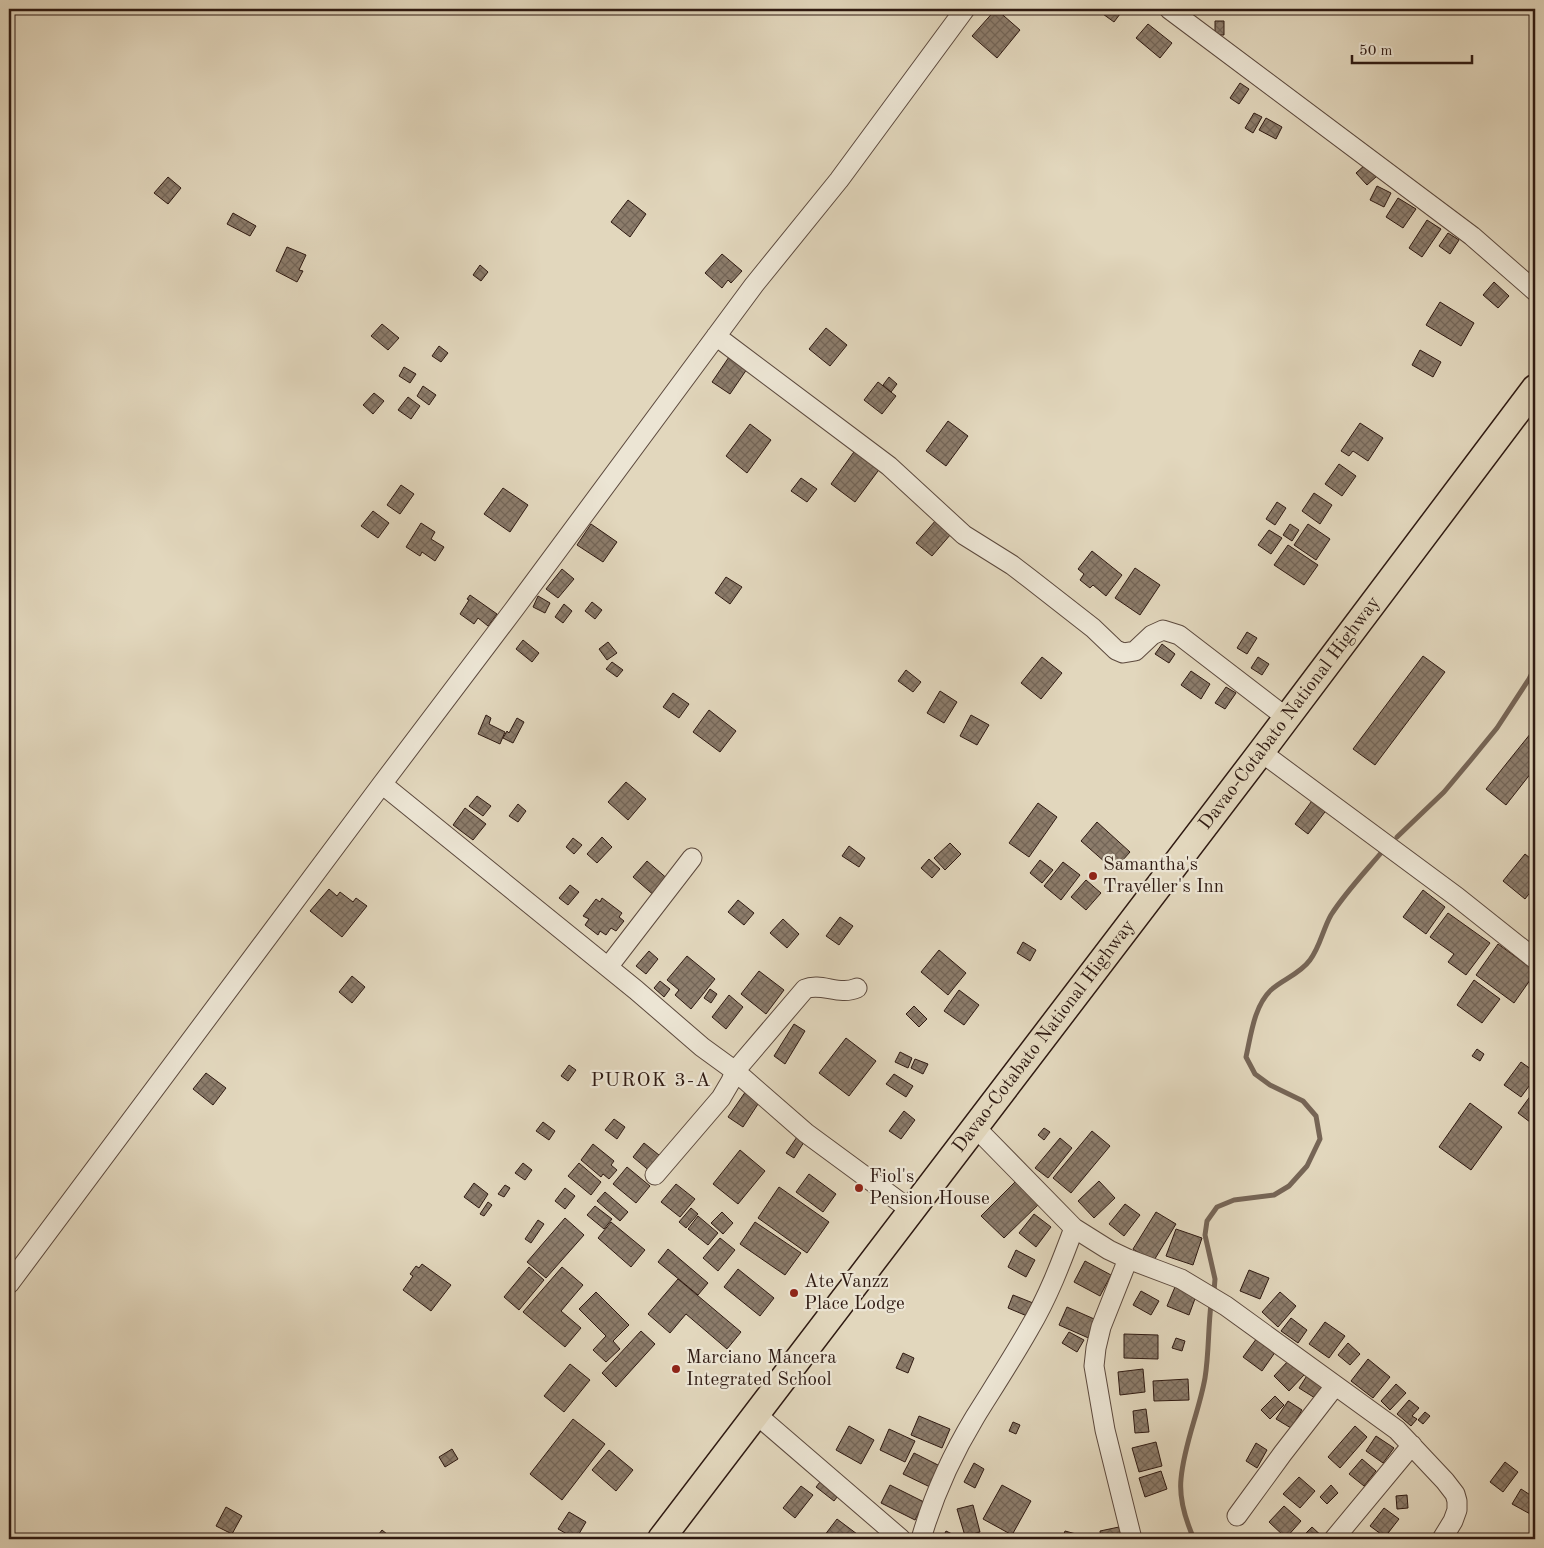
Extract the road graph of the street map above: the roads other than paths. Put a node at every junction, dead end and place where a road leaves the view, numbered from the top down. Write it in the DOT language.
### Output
graph roads {
  1 [pos="965,9"];
  2 [pos="1169,9"];
  3 [pos="1535,291"];
  4 [pos="716,336"];
  5 [pos="1535,388"];
  6 [pos="1287,718"];
  7 [pos="1261,752"];
  8 [pos="382,784"];
  9 [pos="692,858"];
  10 [pos="1535,959"];
  11 [pos="608,967"];
  12 [pos="857,988"];
  13 [pos="734,1071"];
  14 [pos="975,1126"];
  15 [pos="656,1175"];
  16 [pos="912,1211"];
  17 [pos="1074,1228"];
  18 [pos="1128,1259"];
  19 [pos="9,1284"];
  20 [pos="1335,1386"];
  21 [pos="757,1415"];
  22 [pos="1412,1445"];
  23 [pos="1237,1516"];
  24 [pos="661,1539"];
  25 [pos="901,1539"];
  26 [pos="921,1539"];
  27 [pos="1132,1539"];
  28 [pos="1334,1539"];
  29 [pos="1442,1539"];
  1 -- 4 [label="street"];
  2 -- 3 [label="street"];
  4 -- 6 [label="street"];
  4 -- 8 [label="street"];
  5 -- 6 [label="highway, Davao-Cotabato National Highway"];
  6 -- 7 [label="highway, Davao-Cotabato National Highway"];
  7 -- 10 [label="street"];
  7 -- 14 [label="highway, Davao-Cotabato National Highway"];
  8 -- 11 [label="street"];
  8 -- 19 [label="street"];
  9 -- 11 [label="street"];
  11 -- 13 [label="street"];
  12 -- 13 [label="street"];
  13 -- 15 [label="street"];
  13 -- 16 [label="street"];
  14 -- 16 [label="highway, Davao-Cotabato National Highway"];
  14 -- 17 [label="street"];
  16 -- 21 [label="highway, Davao-Cotabato National Highway"];
  17 -- 18 [label="street"];
  17 -- 26 [label="street"];
  18 -- 20 [label="street"];
  18 -- 27 [label="street"];
  20 -- 22 [label="street"];
  20 -- 23 [label="street"];
  21 -- 24 [label="highway, Davao-Cotabato National Highway"];
  21 -- 25 [label="street"];
  22 -- 28 [label="street"];
  22 -- 29 [label="street"];
}
